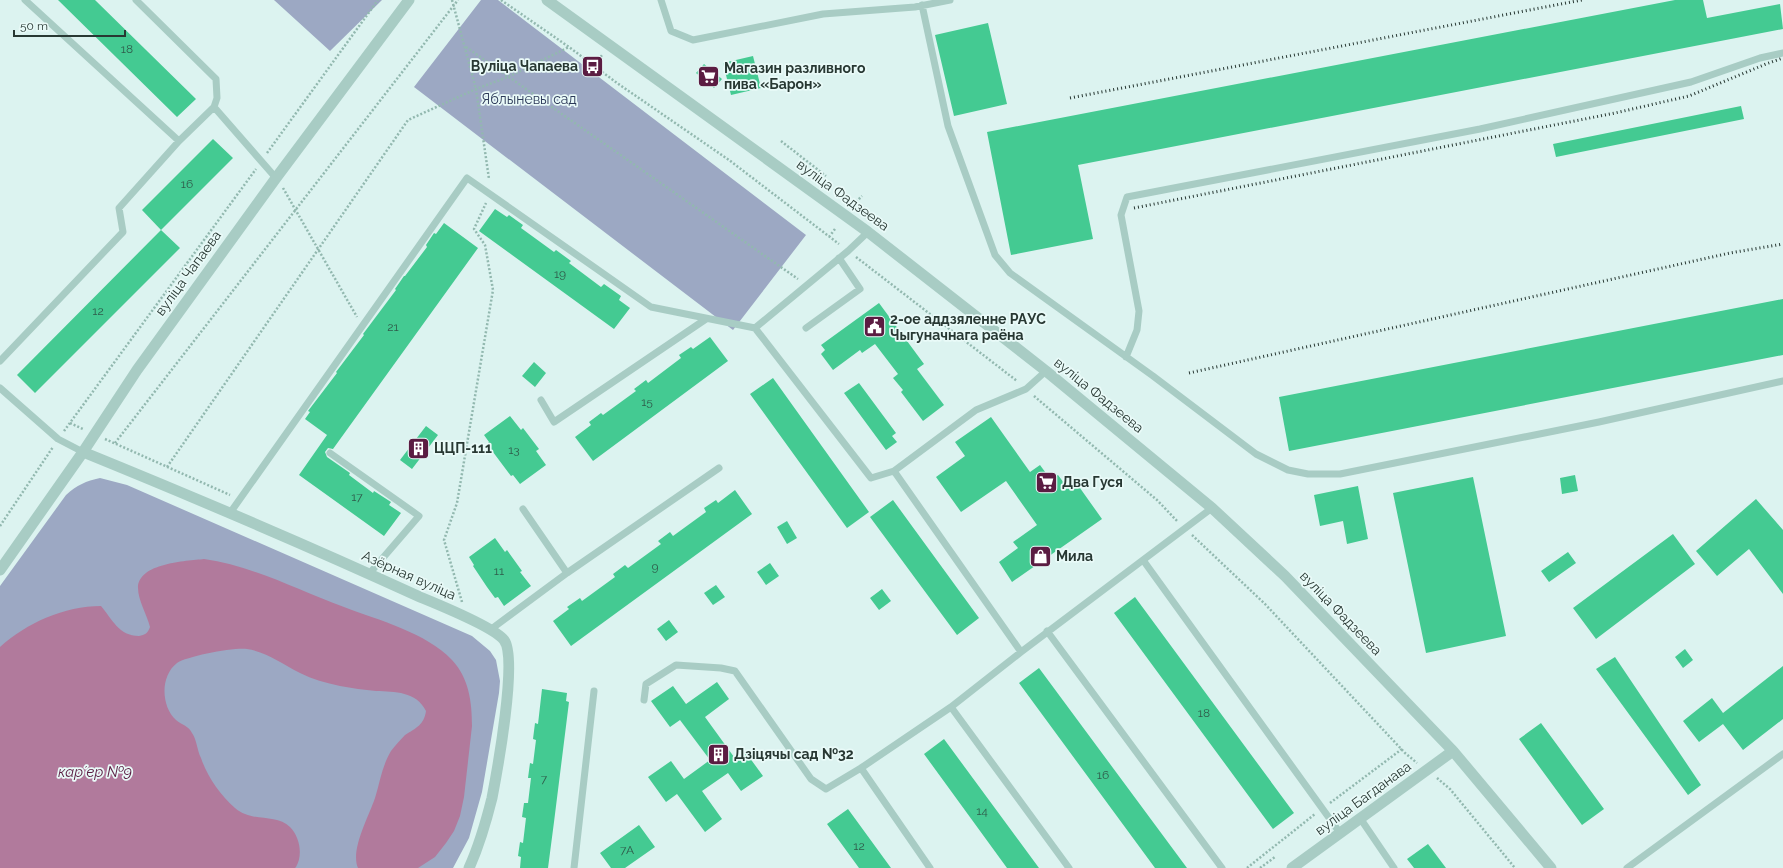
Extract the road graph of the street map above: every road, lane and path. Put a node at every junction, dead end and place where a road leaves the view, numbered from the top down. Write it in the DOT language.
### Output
graph roads {
  1 [pos="25,0"];
  2 [pos="136,0"];
  3 [pos="378,0"];
  4 [pos="409,0"];
  5 [pos="452,0"];
  6 [pos="458,0"];
  7 [pos="501,0"];
  8 [pos="547,0"];
  9 [pos="661,0"];
  10 [pos="950,0"];
  11 [pos="922,5"];
  12 [pos="454,6"];
  13 [pos="465,47"];
  14 [pos="568,47"];
  15 [pos="1783,53"];
  16 [pos="508,77"];
  17 [pos="476,89"];
  18 [pos="214,107"];
  19 [pos="179,141"];
  20 [pos="781,142"];
  21 [pos="262,160"];
  22 [pos="826,176"];
  23 [pos="276,178"];
  24 [pos="490,194"];
  25 [pos="862,196"];
  26 [pos="856,202"];
  27 [pos="296,209"];
  28 [pos="835,229"];
  29 [pos="868,232"];
  30 [pos="829,237"];
  31 [pos="848,251"];
  32 [pos="839,258"];
  33 [pos="806,285"];
  34 [pos="706,319"];
  35 [pos="362,326"];
  36 [pos="755,328"];
  37 [pos="806,328"];
  38 [pos="1126,357"];
  39 [pos="0,362"];
  40 [pos="1046,371"];
  41 [pos="1783,381"];
  42 [pos="0,388"];
  43 [pos="1026,389"];
  44 [pos="541,400"];
  45 [pos="70,423"];
  46 [pos="84,429"];
  47 [pos="104,438"];
  48 [pos="58,439"];
  49 [pos="115,444"];
  50 [pos="83,452"];
  51 [pos="330,453"];
  52 [pos="167,467"];
  53 [pos="719,468"];
  54 [pos="894,471"];
  55 [pos="240,500"];
  56 [pos="1212,508"];
  57 [pos="523,509"];
  58 [pos="230,513"];
  59 [pos="0,526"];
  60 [pos="1186,529"];
  61 [pos="1143,560"];
  62 [pos="0,570"];
  63 [pos="567,573"];
  64 [pos="369,574"];
  65 [pos="466,618"];
  66 [pos="490,630"];
  67 [pos="1048,631"];
  68 [pos="1020,652"];
  69 [pos="594,691"];
  70 [pos="644,700"];
  71 [pos="951,707"];
  72 [pos="1453,751"];
  73 [pos="1783,754"];
  74 [pos="1418,763"];
  75 [pos="860,768"];
  76 [pos="1437,778"];
  77 [pos="1360,818"];
  78 [pos="1340,833"];
  79 [pos="1274,857"];
  80 [pos="469,868"];
  81 [pos="574,868"];
  82 [pos="930,868"];
  83 [pos="1069,868"];
  84 [pos="1222,868"];
  85 [pos="1260,868"];
  86 [pos="1292,868"];
  87 [pos="1394,868"];
  88 [pos="1515,868"];
  89 [pos="1551,868"];
  90 [pos="1627,868"];
  1 -- 19 [label="lane"];
  2 -- 18 [label="lane"];
  3 -- 21 [label="path"];
  4 -- 23 [label="street, вуліца Чапаева"];
  5 -- 12 [label="path"];
  6 -- 12 [label="path"];
  7 -- 14 [label="path"];
  8 -- 29 [label="street, вуліца Фадзеева"];
  9 -- 11 [label="lane"];
  10 -- 11 [label="lane"];
  11 -- 38 [label="lane"];
  12 -- 13 [label="path"];
  12 -- 27 [label="path"];
  13 -- 16 [label="path"];
  13 -- 17 [label="path"];
  14 -- 16 [label="path"];
  14 -- 30 [label="path"];
  15 -- 38 [label="lane"];
  16 -- 17 [label="path"];
  16 -- 33 [label="path"];
  17 -- 24 [label="path"];
  17 -- 52 [label="path"];
  18 -- 19 [label="lane"];
  18 -- 21 [label="lane"];
  19 -- 39 [label="lane"];
  20 -- 22 [label="path"];
  21 -- 23 [label="lane"];
  21 -- 45 [label="path"];
  23 -- 27 [label="path"];
  23 -- 50 [label="street, вуліца Чапаева"];
  24 -- 34 [label="lane"];
  24 -- 35 [label="lane"];
  24 -- 65 [label="path"];
  25 -- 26 [label="path"];
  27 -- 35 [label="path"];
  27 -- 49 [label="path"];
  28 -- 30 [label="path"];
  29 -- 31 [label="lane"];
  29 -- 40 [label="street, вуліца Фадзеева"];
  30 -- 31 [label="path"];
  31 -- 32 [label="lane"];
  31 -- 43 [label="path"];
  32 -- 33 [label="lane"];
  32 -- 37 [label="lane"];
  33 -- 36 [label="lane"];
  34 -- 36 [label="lane"];
  34 -- 44 [label="lane"];
  35 -- 55 [label="lane"];
  36 -- 54 [label="lane"];
  38 -- 41 [label="lane"];
  40 -- 43 [label="lane"];
  40 -- 56 [label="street, вуліца Фадзеева"];
  42 -- 48 [label="lane"];
  43 -- 54 [label="lane"];
  43 -- 60 [label="path"];
  45 -- 46 [label="path"];
  45 -- 48 [label="path"];
  47 -- 49 [label="path"];
  48 -- 50 [label="lane"];
  48 -- 59 [label="path"];
  49 -- 52 [label="path"];
  50 -- 58 [label="street, Азёрная вуліца"];
  50 -- 62 [label="street, вуліца Чапаева"];
  51 -- 64 [label="lane"];
  52 -- 55 [label="path"];
  53 -- 63 [label="lane"];
  54 -- 68 [label="lane"];
  55 -- 58 [label="lane"];
  56 -- 60 [label="lane"];
  56 -- 72 [label="street, вуліца Фадзеева"];
  57 -- 63 [label="lane"];
  58 -- 64 [label="street, Азёрная вуліца"];
  60 -- 61 [label="lane"];
  60 -- 74 [label="path"];
  61 -- 67 [label="lane"];
  61 -- 78 [label="lane"];
  63 -- 66 [label="lane"];
  64 -- 65 [label="street, Азёрная вуліца"];
  65 -- 66 [label="street, Азёрная вуліца"];
  66 -- 80 [label="street, Азёрная вуліца"];
  67 -- 68 [label="lane"];
  67 -- 84 [label="lane"];
  68 -- 71 [label="lane"];
  69 -- 81 [label="lane"];
  70 -- 75 [label="lane"];
  71 -- 75 [label="lane"];
  71 -- 83 [label="lane"];
  72 -- 77 [label="street, вуліца Багданава"];
  72 -- 89 [label="street, вуліца Фадзеева"];
  73 -- 90 [label="lane"];
  75 -- 82 [label="lane"];
  76 -- 88 [label="path"];
  77 -- 78 [label="street, вуліца Багданава"];
  77 -- 87 [label="lane"];
  78 -- 86 [label="street, вуліца Багданава"];
  79 -- 85 [label="path"];
}
